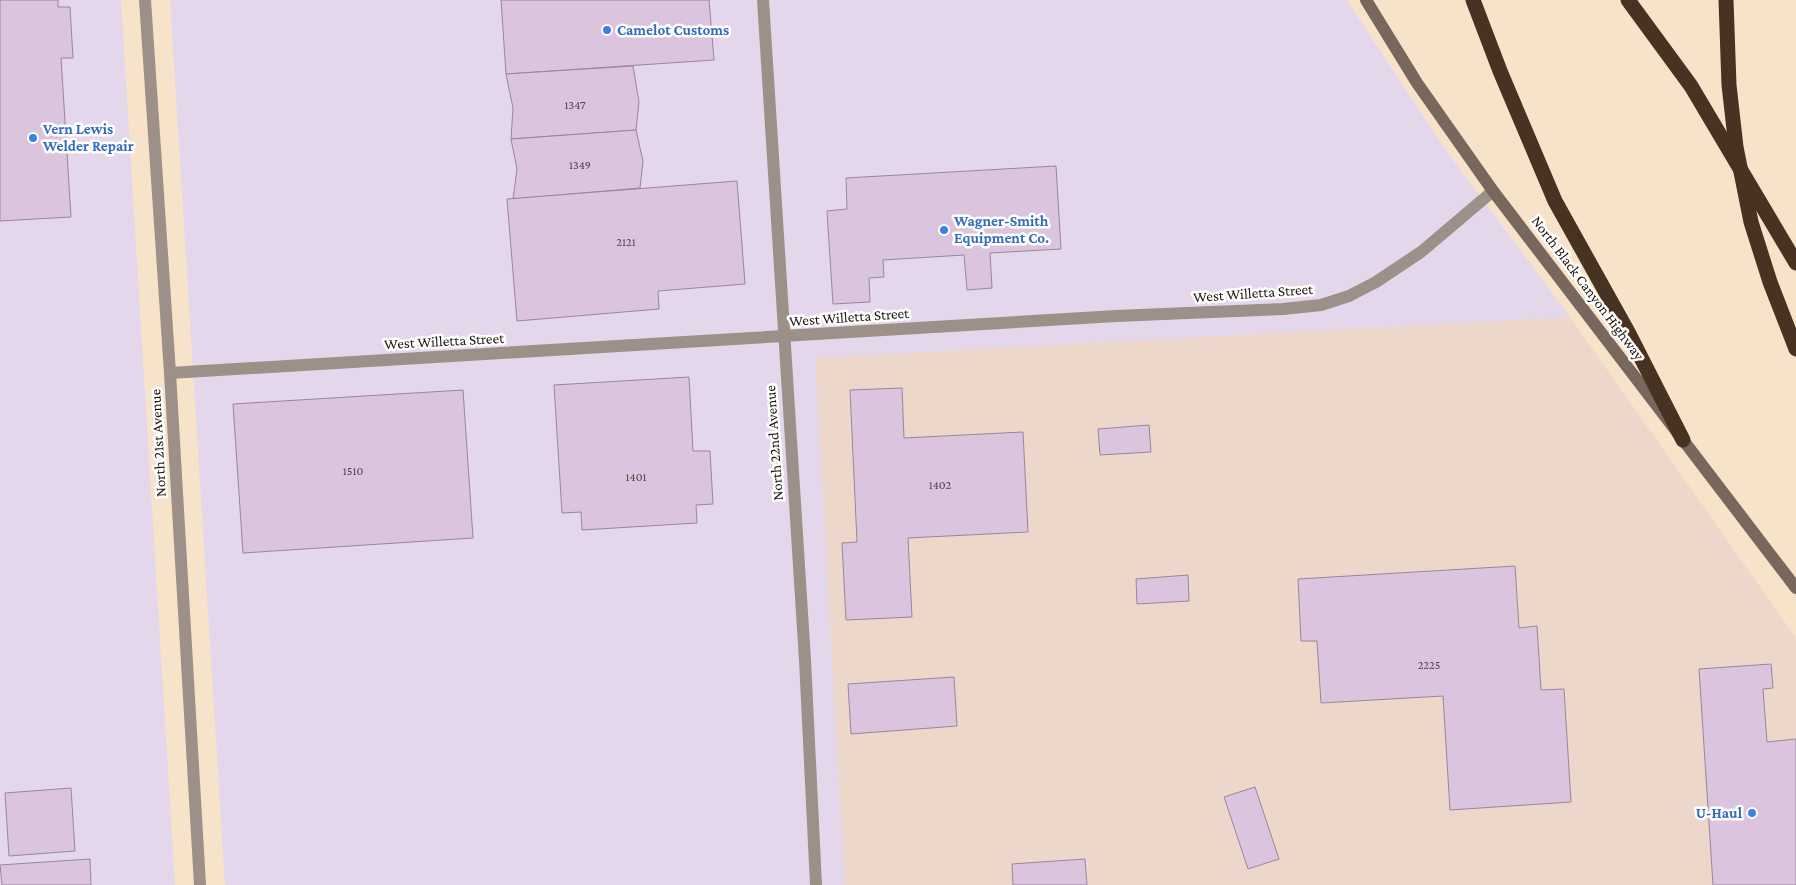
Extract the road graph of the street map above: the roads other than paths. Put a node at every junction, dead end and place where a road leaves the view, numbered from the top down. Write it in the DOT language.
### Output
graph roads {
  1 [pos="146,0"];
  2 [pos="763,0"];
  3 [pos="1366,0"];
  4 [pos="1474,0"];
  5 [pos="1628,0"];
  6 [pos="1726,0"];
  7 [pos="1493,191"];
  8 [pos="1796,263"];
  9 [pos="784,337"];
  10 [pos="1796,349"];
  11 [pos="170,372"];
  12 [pos="1683,440"];
  13 [pos="1796,588"];
  14 [pos="200,885"];
  15 [pos="816,885"];
  1 -- 11 [label="street, North 21st Avenue"];
  2 -- 9 [label="street, North 22nd Avenue"];
  3 -- 7 [label="main road, North Black Canyon Highway"];
  4 -- 12 [label="highway"];
  5 -- 8 [label="highway"];
  6 -- 10 [label="highway, bridge"];
  7 -- 9 [label="street, West Willetta Street"];
  7 -- 12 [label="main road, North Black Canyon Highway"];
  9 -- 11 [label="street, West Willetta Street"];
  9 -- 15 [label="street, North 22nd Avenue"];
  11 -- 14 [label="street, North 21st Avenue"];
  12 -- 13 [label="main road, North Black Canyon Highway"];
}
